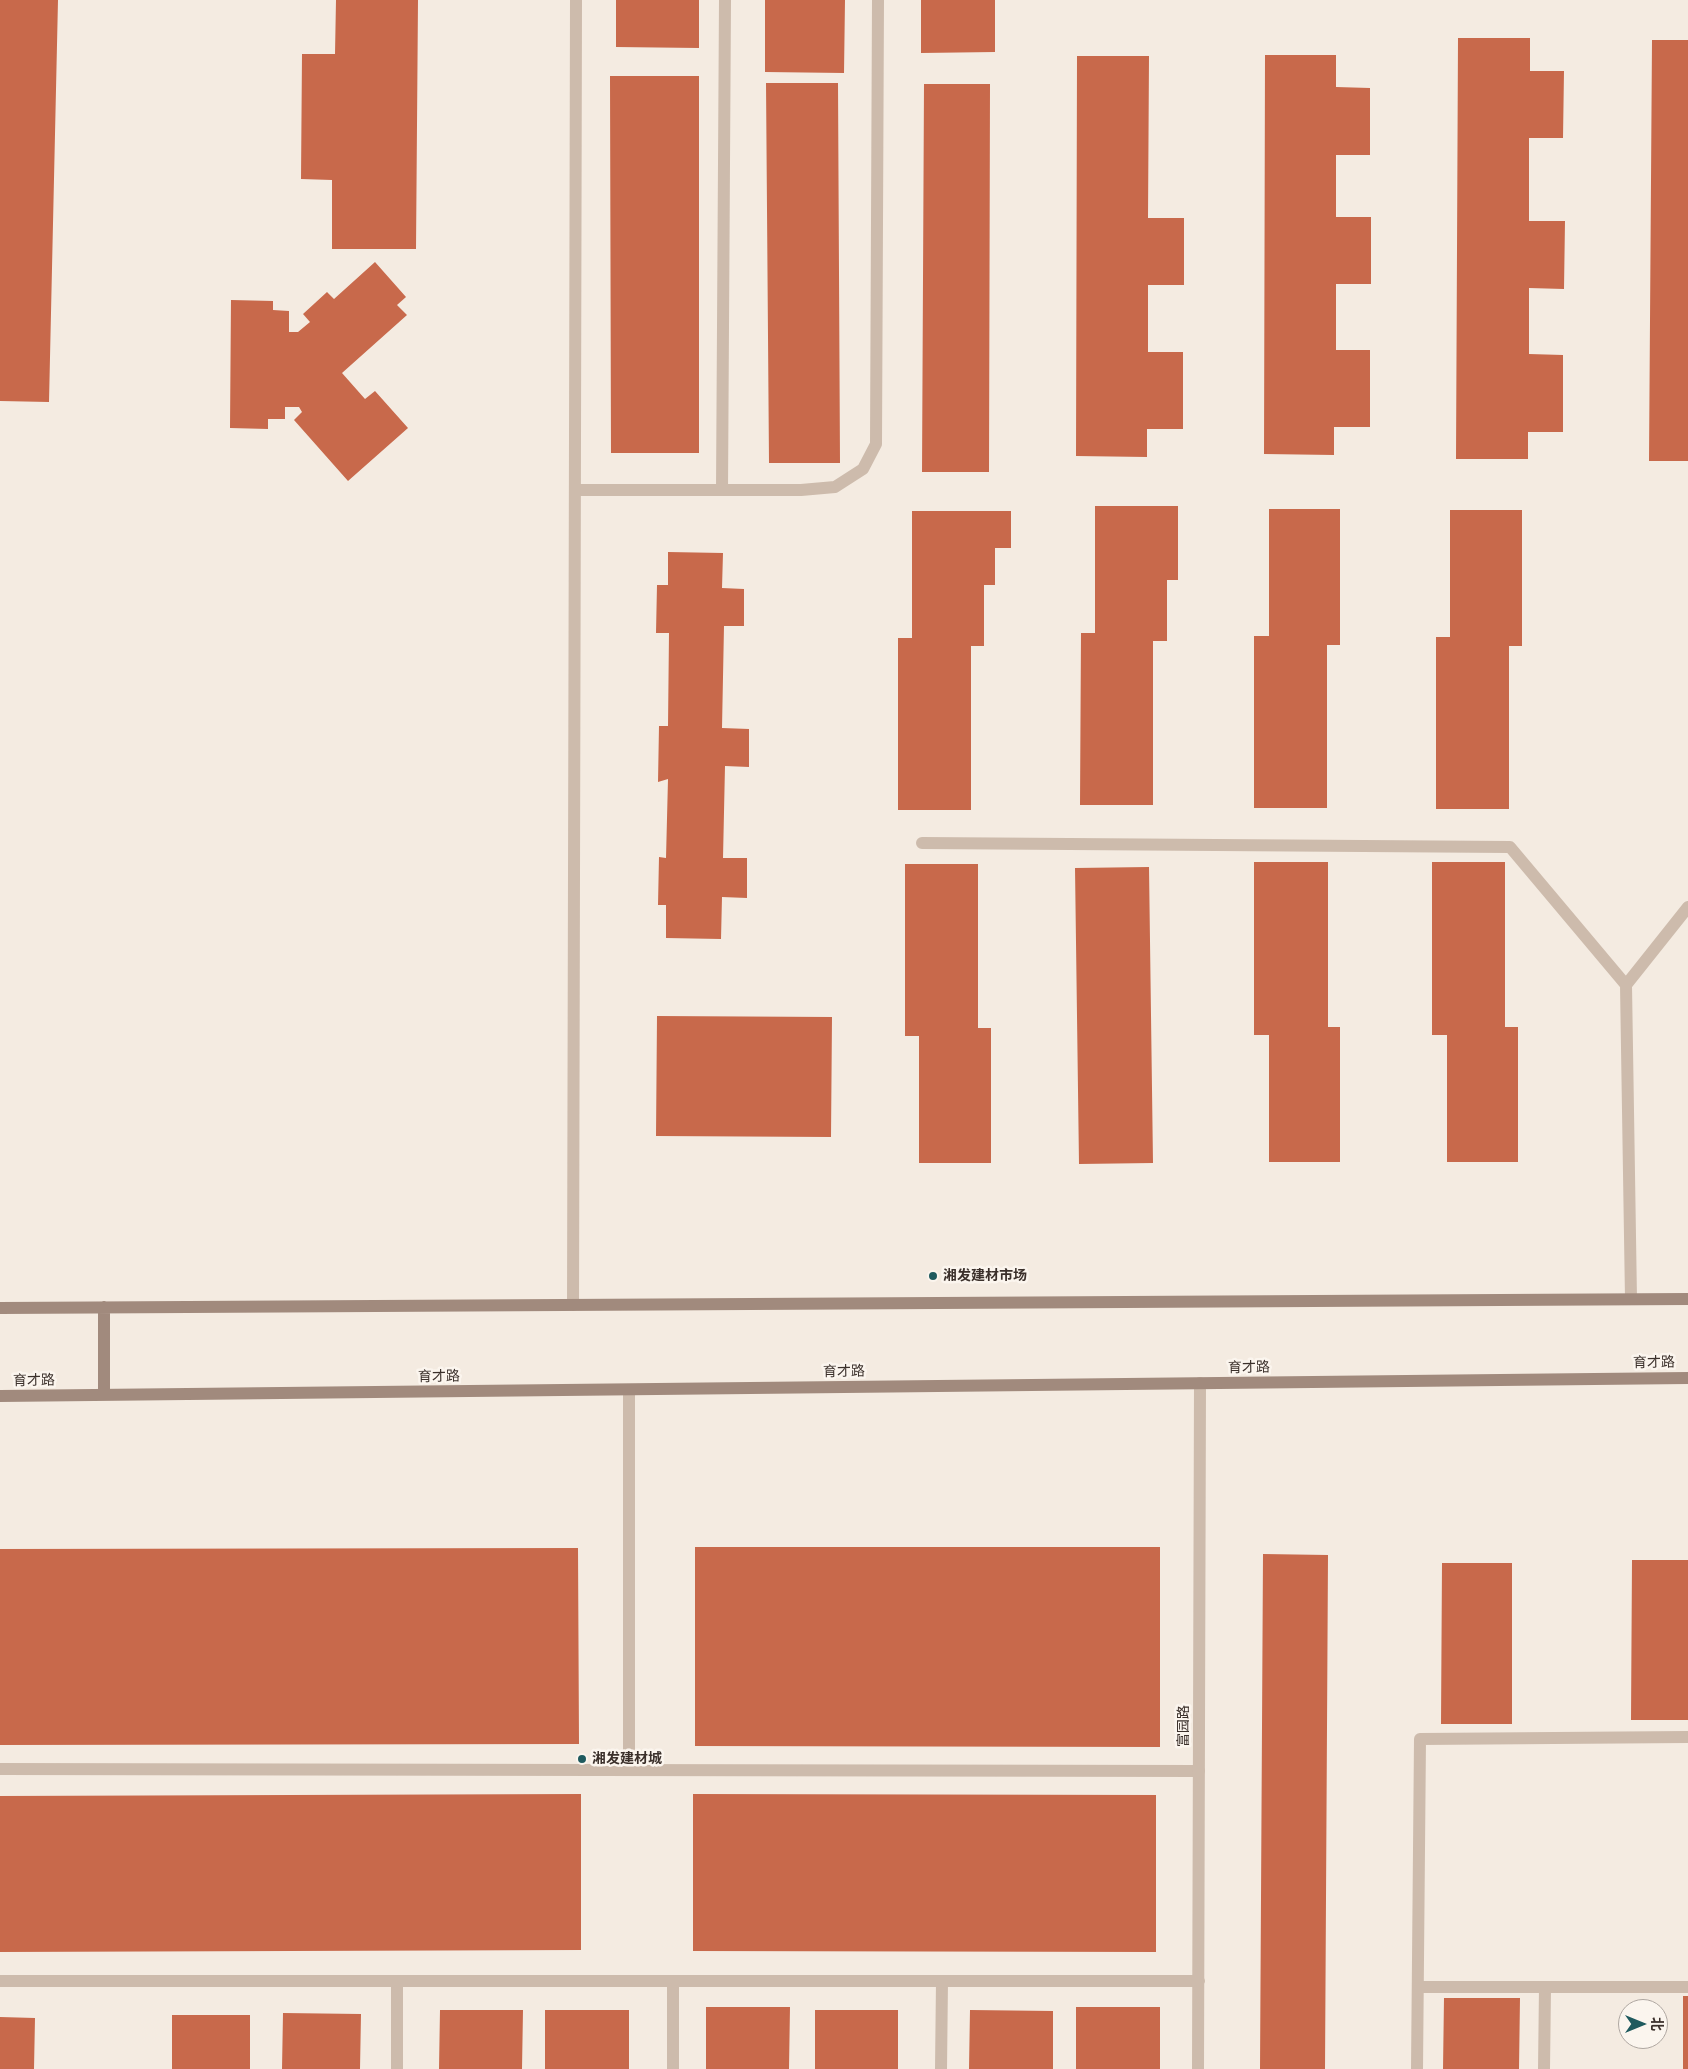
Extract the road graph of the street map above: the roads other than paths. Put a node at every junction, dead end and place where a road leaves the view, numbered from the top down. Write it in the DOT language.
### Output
graph roads {
  1 [pos="576,0"];
  2 [pos="725,0"];
  3 [pos="878,0"];
  4 [pos="575,490"];
  5 [pos="722,490"];
  6 [pos="922,843"];
  7 [pos="1688,907"];
  8 [pos="1626,984"];
  9 [pos="1631,1299"];
  10 [pos="1688,1299"];
  11 [pos="573,1305"];
  12 [pos="104,1307"];
  13 [pos="0,1308"];
  14 [pos="1688,1378"];
  15 [pos="1200,1383"];
  16 [pos="630,1390"];
  17 [pos="104,1395"];
  18 [pos="0,1396"];
  19 [pos="1688,1737"];
  20 [pos="0,1769"];
  21 [pos="629,1770"];
  22 [pos="1199,1771"];
  23 [pos="0,1981"];
  24 [pos="397,1981"];
  25 [pos="673,1981"];
  26 [pos="942,1981"];
  27 [pos="1199,1981"];
  28 [pos="1418,1987"];
  29 [pos="1546,1987"];
  30 [pos="1688,1987"];
  31 [pos="397,2069"];
  32 [pos="672,2069"];
  33 [pos="941,2069"];
  34 [pos="1198,2069"];
  35 [pos="1417,2069"];
  36 [pos="1544,2069"];
  1 -- 4 [label="street"];
  2 -- 5 [label="street"];
  3 -- 5 [label="street"];
  4 -- 5 [label="street"];
  4 -- 11 [label="street"];
  6 -- 8 [label="street"];
  7 -- 8 [label="street"];
  8 -- 9 [label="street"];
  9 -- 10 [label="main road"];
  9 -- 11 [label="main road"];
  11 -- 12 [label="main road"];
  12 -- 13 [label="main road"];
  12 -- 17 [label="main road"];
  14 -- 15 [label="main road, 育才路"];
  15 -- 16 [label="main road, 育才路"];
  15 -- 22 [label="street, 富园路"];
  16 -- 17 [label="main road, 育才路"];
  16 -- 21 [label="street"];
  17 -- 18 [label="main road, 育才路"];
  19 -- 28 [label="street"];
  20 -- 21 [label="street"];
  21 -- 22 [label="street"];
  22 -- 27 [label="street, 富园路"];
  23 -- 24 [label="street"];
  24 -- 25 [label="street"];
  24 -- 31 [label="street"];
  25 -- 26 [label="street"];
  25 -- 32 [label="street"];
  26 -- 27 [label="street"];
  26 -- 33 [label="street"];
  27 -- 34 [label="street, 富园路"];
  28 -- 29 [label="street"];
  28 -- 35 [label="street"];
  29 -- 30 [label="street"];
  29 -- 36 [label="street"];
}
